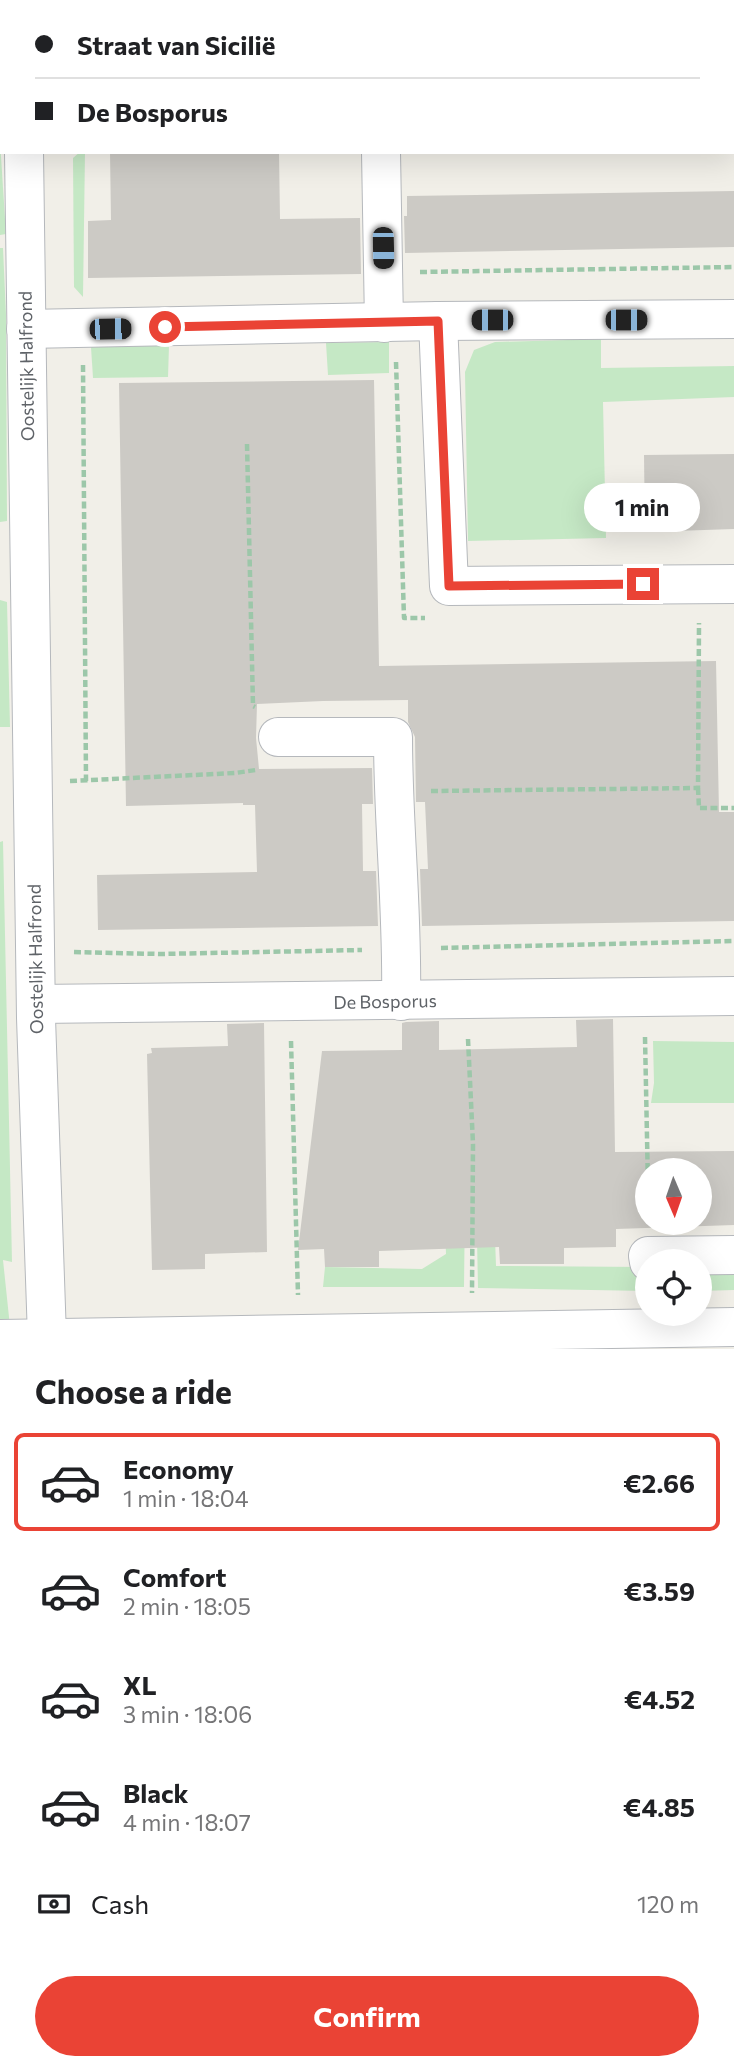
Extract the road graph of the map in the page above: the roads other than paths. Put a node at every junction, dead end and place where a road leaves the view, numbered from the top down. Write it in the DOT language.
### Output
graph roads {
  1 [pos="24,154"];
  2 [pos="381,154"];
  3 [pos="734,319"];
  4 [pos="438,321"];
  5 [pos="384,323"];
  6 [pos="26,329"];
  7 [pos="15,580"];
  8 [pos="716,584"];
  9 [pos="278,737"];
  10 [pos="734,996"];
  11 [pos="401,1001"];
  12 [pos="36,1004"];
  13 [pos="712,1255"];
  14 [pos="734,1255"];
  15 [pos="635,1322"];
  16 [pos="712,1325"];
  17 [pos="734,1327"];
  18 [pos="47,1338"];
  19 [pos="462,1338"];
  20 [pos="0,1339"];
  1 -- 6 [label="street, Oostelijk Halfrond"];
  2 -- 5 [label="street"];
  3 -- 4 [label="street"];
  4 -- 5 [label="street"];
  4 -- 8 [label="street"];
  5 -- 6 [label="street"];
  6 -- 7 [label="street, Oostelijk Halfrond"];
  7 -- 12 [label="street, Oostelijk Halfrond"];
  9 -- 11 [label="street"];
  10 -- 11 [label="street, De Bosporus"];
  11 -- 12 [label="street, De Bosporus"];
  12 -- 18 [label="street, Oostelijk Halfrond"];
  13 -- 14 [label="street"];
  15 -- 19 [label="street"];
  16 -- 17 [label="street"];
  18 -- 19 [label="street"];
  18 -- 20 [label="street"];
}
